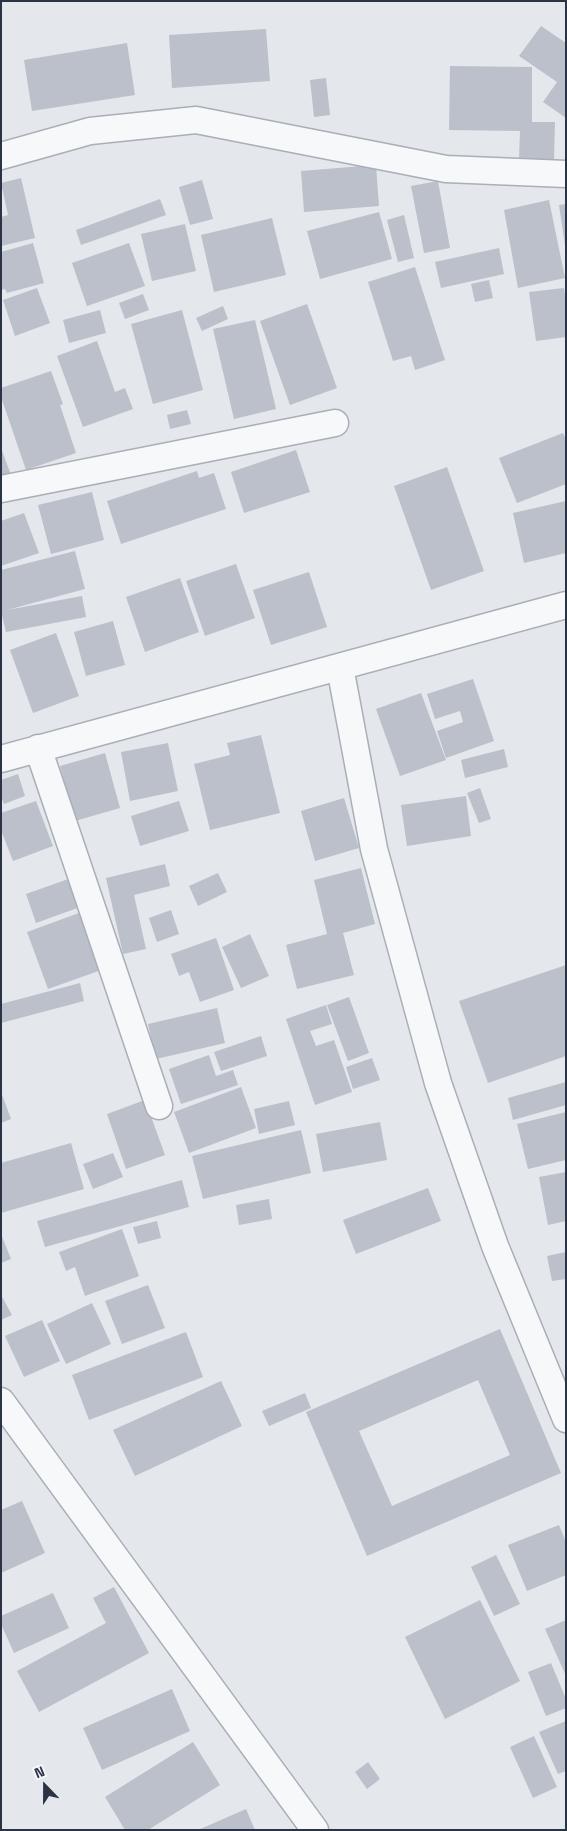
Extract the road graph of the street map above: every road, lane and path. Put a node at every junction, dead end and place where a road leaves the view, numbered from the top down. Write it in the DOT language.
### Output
graph roads {
  1 [pos="1,156"];
  2 [pos="566,174"];
  3 [pos="334,423"];
  4 [pos="1,489"];
  5 [pos="566,605"];
  6 [pos="340,667"];
  7 [pos="38,748"];
  8 [pos="1,759"];
  9 [pos="159,1106"];
  10 [pos="1,1401"];
  11 [pos="566,1419"];
  12 [pos="315,1830"];
  1 -- 2 [label="street"];
  3 -- 4 [label="street"];
  5 -- 6 [label="street"];
  6 -- 7 [label="street"];
  6 -- 11 [label="street"];
  7 -- 8 [label="street"];
  7 -- 9 [label="street"];
  10 -- 12 [label="street"];
}
